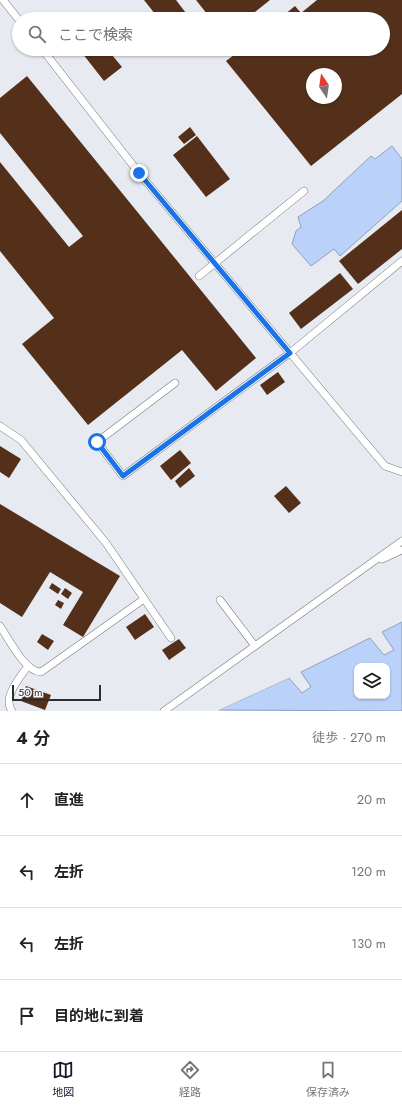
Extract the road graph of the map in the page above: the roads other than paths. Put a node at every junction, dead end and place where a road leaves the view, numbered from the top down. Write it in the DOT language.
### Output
graph roads {
  1 [pos="3,0"];
  2 [pos="13,12"];
  3 [pos="47,56"];
  4 [pos="304,191"];
  5 [pos="402,261"];
  6 [pos="215,264"];
  7 [pos="199,276"];
  8 [pos="290,353"];
  9 [pos="175,383"];
  10 [pos="0,426"];
  11 [pos="402,472"];
  12 [pos="402,541"];
  13 [pos="402,550"];
  14 [pos="369,564"];
  15 [pos="144,599"];
  16 [pos="220,600"];
  17 [pos="0,626"];
  18 [pos="171,638"];
  19 [pos="255,646"];
  20 [pos="28,666"];
  21 [pos="12,711"];
  22 [pos="164,711"];
  1 -- 2 [label="lane"];
  3 -- 6 [label="lane"];
  4 -- 6 [label="lane"];
  5 -- 8 [label="lane"];
  6 -- 7 [label="lane"];
  6 -- 8 [label="lane"];
  8 -- 9 [label="lane"];
  8 -- 11 [label="lane"];
  10 -- 15 [label="lane"];
  12 -- 14 [label="lane"];
  13 -- 14 [label="lane"];
  14 -- 19 [label="lane"];
  15 -- 18 [label="lane"];
  15 -- 20 [label="lane"];
  16 -- 19 [label="lane"];
  17 -- 20 [label="lane"];
  19 -- 22 [label="lane"];
  20 -- 21 [label="lane"];
}
